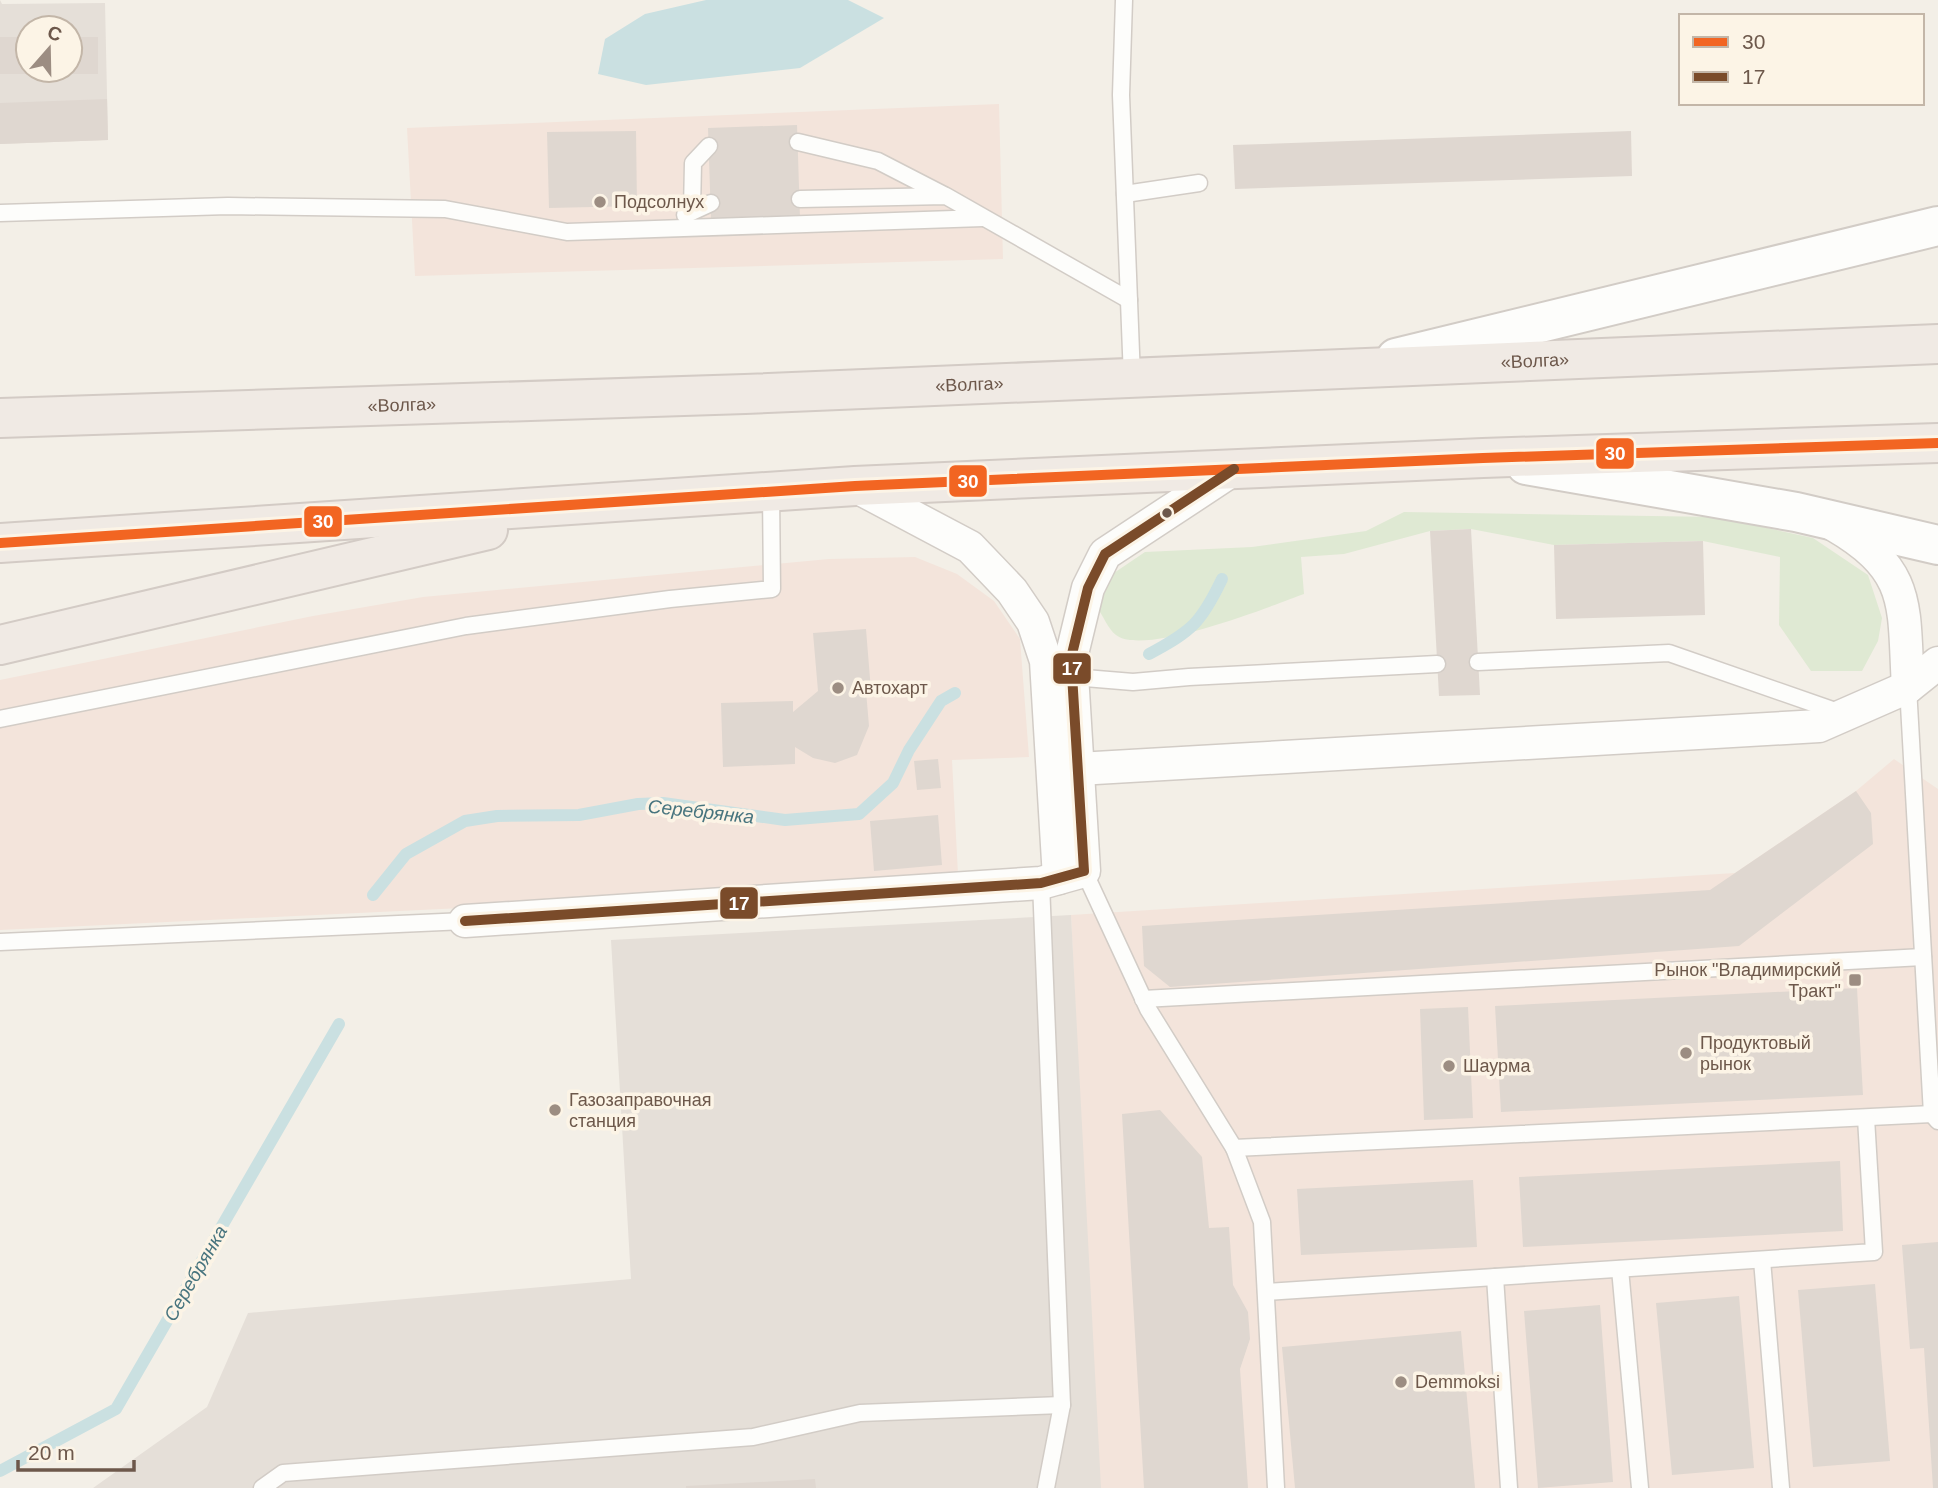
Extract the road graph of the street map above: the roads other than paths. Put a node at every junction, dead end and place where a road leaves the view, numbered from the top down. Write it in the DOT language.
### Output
graph roads {
  1 [pos="1124,0"];
  2 [pos="798,142"];
  3 [pos="709,146"];
  4 [pos="1199,183"];
  5 [pos="1125,194"];
  6 [pos="946,196"];
  7 [pos="800,199"];
  8 [pos="711,203"];
  9 [pos="692,210"];
  10 [pos="0,213"];
  11 [pos="983,218"];
  12 [pos="1938,226"];
  13 [pos="669,227"];
  14 [pos="1129,300"];
  15 [pos="1938,344"];
  16 [pos="1348,370"];
  17 [pos="1132,377"];
  18 [pos="0,418"];
  19 [pos="1938,443"];
  20 [pos="1483,458"];
  21 [pos="1234,469"];
  22 [pos="855,486"];
  23 [pos="771,493"];
  24 [pos="592,505"];
  25 [pos="1820,518"];
  26 [pos="0,543"];
  27 [pos="1938,545"];
  28 [pos="0,645"];
  29 [pos="1478,662"];
  30 [pos="1938,663"];
  31 [pos="1437,664"];
  32 [pos="1073,677"];
  33 [pos="1908,687"];
  34 [pos="1846,715"];
  35 [pos="0,719"];
  36 [pos="1078,769"];
  37 [pos="1061,877"];
  38 [pos="465,921"];
  39 [pos="0,942"];
  40 [pos="1923,957"];
  41 [pos="1143,999"];
  42 [pos="1866,1118"];
  43 [pos="1935,1118"];
  44 [pos="1234,1148"];
  45 [pos="1762,1260"];
  46 [pos="1620,1269"];
  47 [pos="1494,1277"];
  48 [pos="1266,1292"];
  49 [pos="1062,1405"];
  50 [pos="262,1488"];
  51 [pos="1046,1488"];
  52 [pos="1276,1488"];
  53 [pos="1509,1488"];
  54 [pos="1640,1488"];
  55 [pos="1781,1488"];
  1 -- 5 [label="lane"];
  2 -- 6 [label="lane"];
  3 -- 9 [label="lane"];
  4 -- 5 [label="lane"];
  5 -- 14 [label="lane"];
  6 -- 7 [label="lane"];
  6 -- 11 [label="lane"];
  8 -- 9 [label="lane"];
  9 -- 13 [label="lane"];
  10 -- 13 [label="lane"];
  11 -- 13 [label="lane"];
  11 -- 14 [label="lane"];
  12 -- 16 [label="street"];
  14 -- 17 [label="lane"];
  15 -- 16 [label="highway, «Волга»"];
  16 -- 17 [label="highway, «Волга»"];
  17 -- 18 [label="highway, «Волга»"];
  19 -- 20 [label="highway"];
  20 -- 21 [label="highway"];
  20 -- 25 [label="street"];
  21 -- 22 [label="highway"];
  21 -- 32 [label="street"];
  22 -- 23 [label="highway"];
  22 -- 37 [label="street"];
  23 -- 24 [label="highway"];
  23 -- 35 [label="lane"];
  24 -- 26 [label="highway"];
  24 -- 28 [label="highway"];
  25 -- 27 [label="street"];
  25 -- 33 [label="street"];
  29 -- 34 [label="lane"];
  30 -- 33 [label="street"];
  31 -- 32 [label="lane"];
  32 -- 36 [label="street"];
  33 -- 34 [label="street"];
  33 -- 40 [label="lane"];
  34 -- 36 [label="street"];
  36 -- 37 [label="street"];
  37 -- 38 [label="street"];
  37 -- 41 [label="lane"];
  37 -- 49 [label="lane"];
  38 -- 39 [label="lane"];
  40 -- 41 [label="lane"];
  40 -- 43 [label="lane"];
  41 -- 44 [label="lane"];
  42 -- 43 [label="lane"];
  42 -- 44 [label="lane"];
  42 -- 45 [label="lane"];
  44 -- 48 [label="lane"];
  45 -- 46 [label="lane"];
  45 -- 55 [label="lane"];
  46 -- 47 [label="lane"];
  46 -- 54 [label="lane"];
  47 -- 48 [label="lane"];
  47 -- 53 [label="lane"];
  48 -- 52 [label="lane"];
  49 -- 50 [label="lane"];
  49 -- 51 [label="lane"];
}
